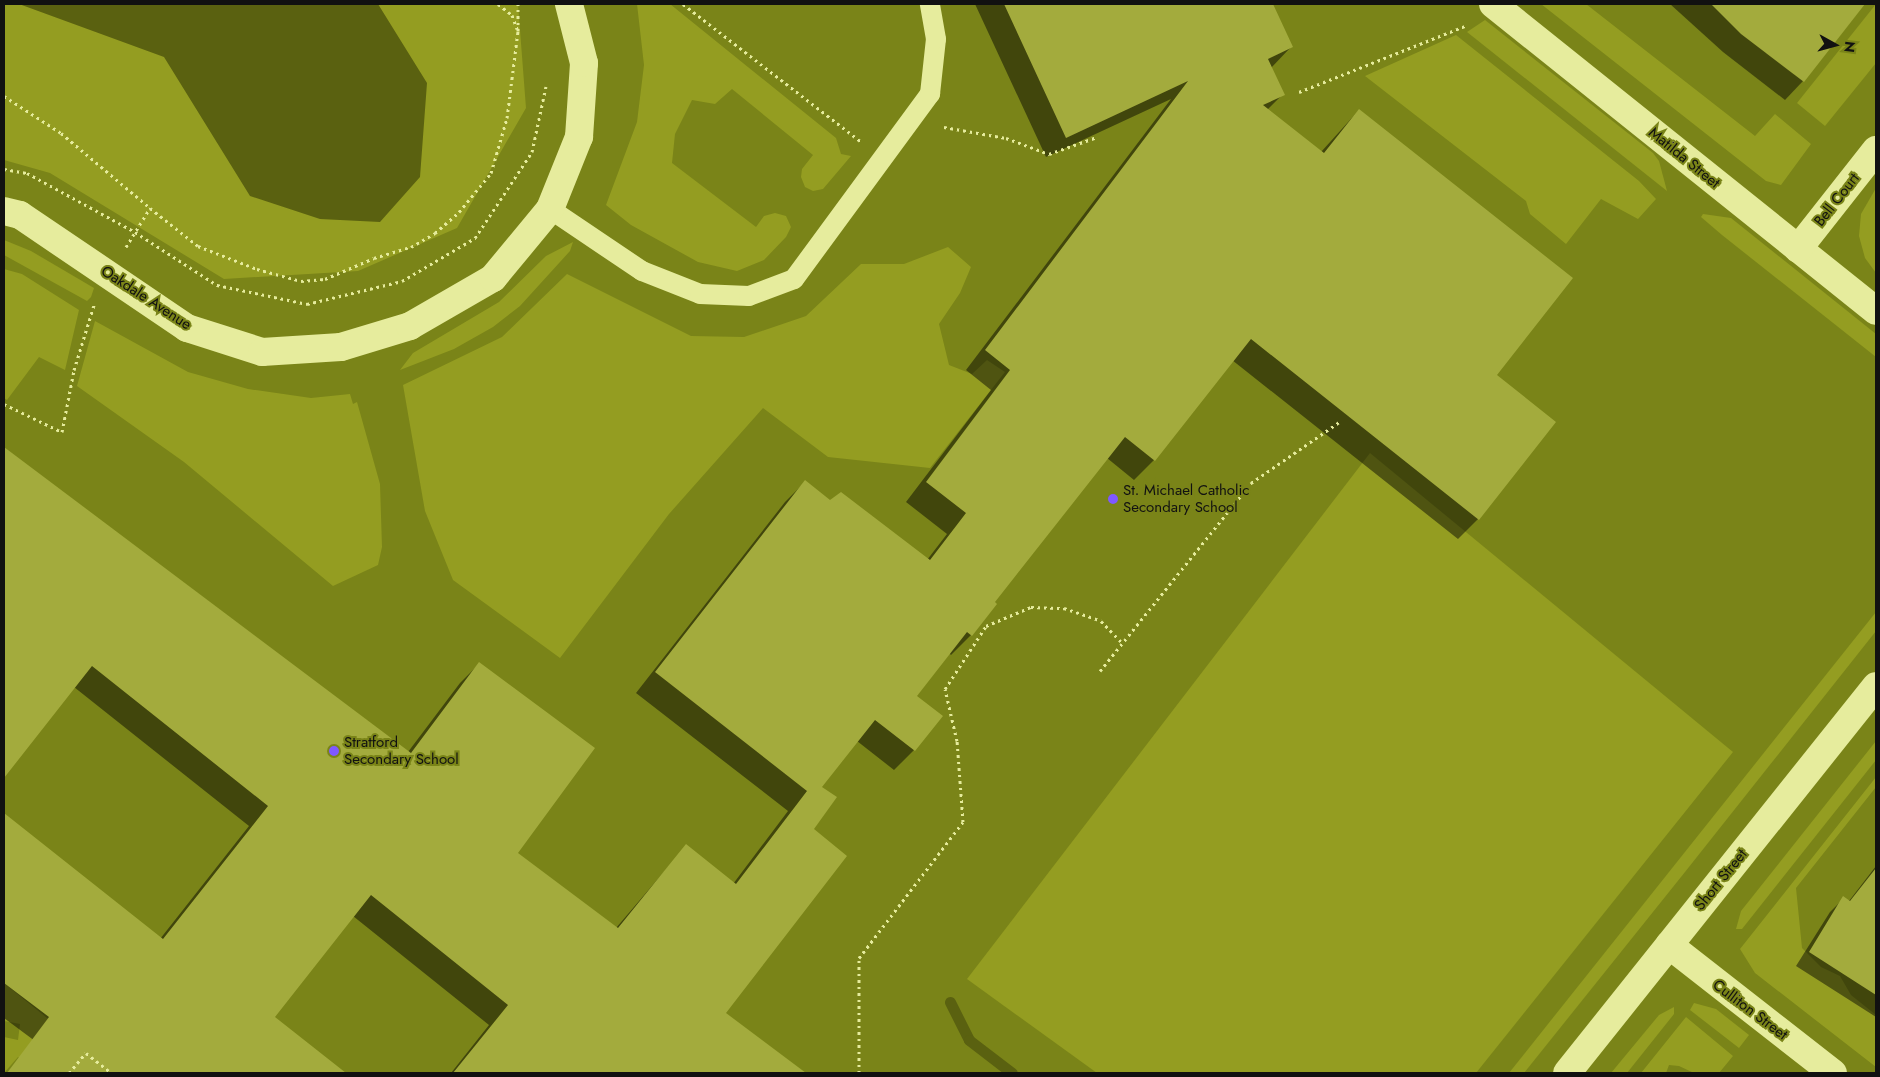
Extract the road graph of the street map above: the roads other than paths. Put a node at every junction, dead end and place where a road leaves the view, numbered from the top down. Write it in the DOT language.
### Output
graph roads {
  1 [pos="569,4"];
  2 [pos="930,4"];
  3 [pos="1496,6"];
  4 [pos="1876,150"];
  5 [pos="550,208"];
  6 [pos="4,211"];
  7 [pos="1798,249"];
  8 [pos="1876,311"];
  9 [pos="1876,686"];
  10 [pos="1669,945"];
  11 [pos="1566,1073"];
  12 [pos="1832,1073"];
  1 -- 5 [label="street, Oakdale Avenue"];
  2 -- 5 [label="lane"];
  3 -- 7 [label="street, Matilda Street"];
  4 -- 7 [label="street, Bell Court"];
  5 -- 6 [label="street, Oakdale Avenue"];
  7 -- 8 [label="street, Matilda Street"];
  9 -- 10 [label="street, Short Street"];
  10 -- 11 [label="street, Short Street"];
  10 -- 12 [label="street, Culliton Street"];
}
